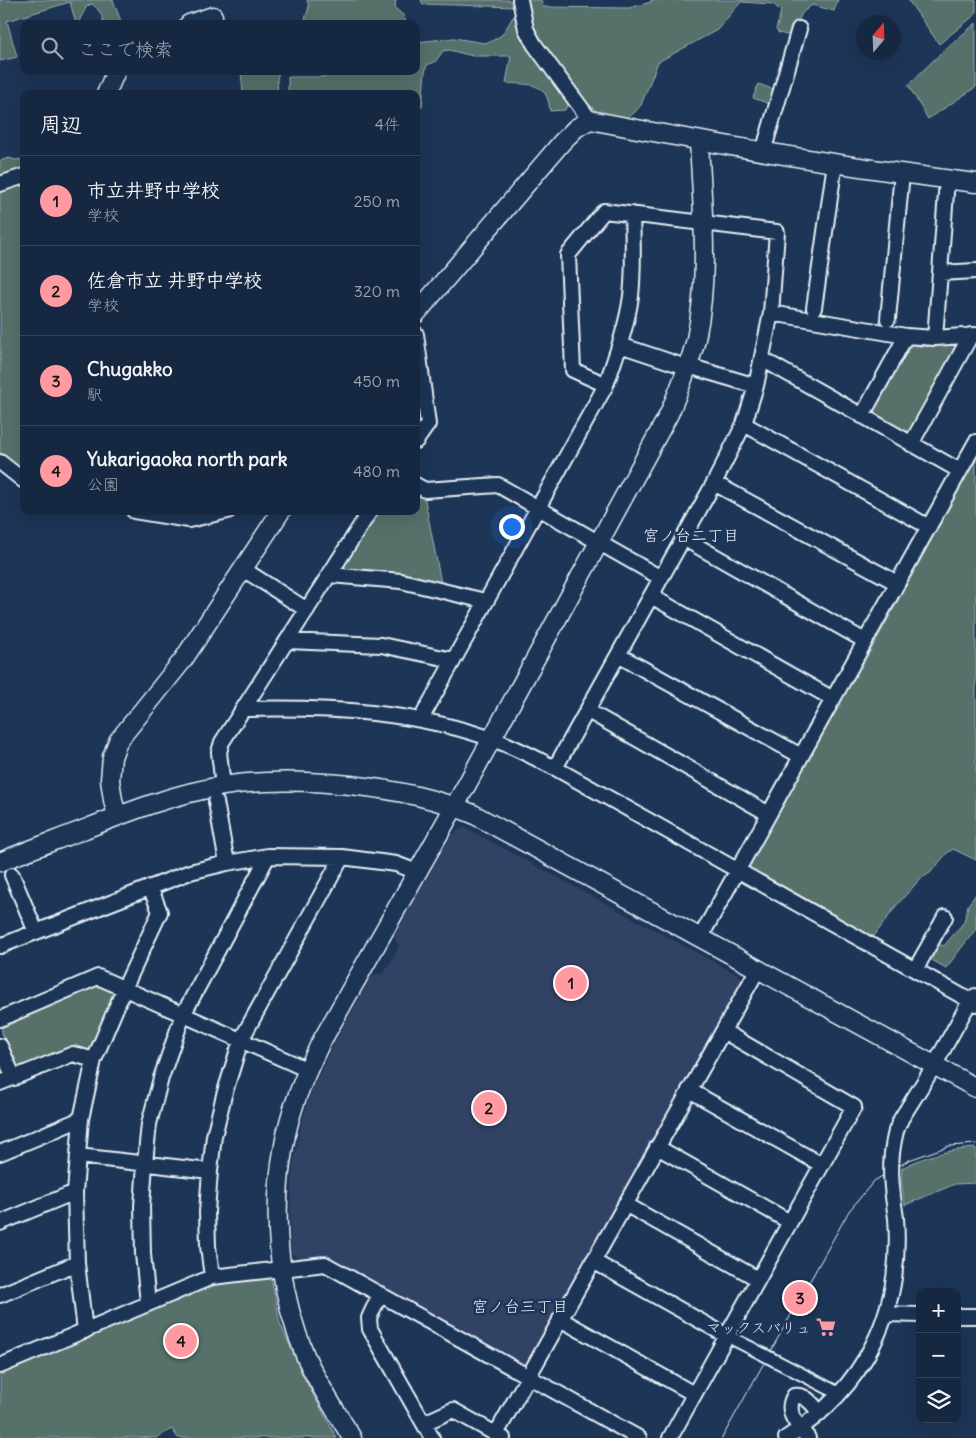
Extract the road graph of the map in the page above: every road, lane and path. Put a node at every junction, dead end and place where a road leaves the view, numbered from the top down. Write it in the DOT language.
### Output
graph roads {
  1 [pos="520,0"];
  2 [pos="213,16"];
  3 [pos="201,20"];
  4 [pos="799,29"];
  5 [pos="114,75"];
  6 [pos="108,90"];
  7 [pos="590,120"];
  8 [pos="699,141"];
  9 [pos="763,152"];
  10 [pos="835,163"];
  11 [pos="902,173"];
  12 [pos="20,177"];
  13 [pos="947,180"];
  14 [pos="976,183"];
  15 [pos="0,184"];
  16 [pos="632,214"];
  17 [pos="702,223"];
  18 [pos="976,271"];
  19 [pos="940,273"];
  20 [pos="814,308"];
  21 [pos="420,309"];
  22 [pos="771,313"];
  23 [pos="888,320"];
  24 [pos="973,335"];
  25 [pos="906,336"];
  26 [pos="935,338"];
  27 [pos="620,345"];
  28 [pos="762,359"];
  29 [pos="420,364"];
  30 [pos="678,364"];
  31 [pos="696,368"];
  32 [pos="606,385"];
  33 [pos="756,386"];
  34 [pos="862,416"];
  35 [pos="744,424"];
  36 [pos="420,435"];
  37 [pos="976,442"];
  38 [pos="911,444"];
  39 [pos="0,462"];
  40 [pos="960,471"];
  41 [pos="20,478"];
  42 [pos="714,482"];
  43 [pos="420,487"];
  44 [pos="538,507"];
  45 [pos="160,515"];
  46 [pos="211,515"];
  47 [pos="278,515"];
  48 [pos="368,515"];
  49 [pos="929,527"];
  50 [pos="683,538"];
  51 [pos="597,543"];
  52 [pos="243,569"];
  53 [pos="330,575"];
  54 [pos="661,578"];
  55 [pos="897,584"];
  56 [pos="651,596"];
  57 [pos="485,601"];
  58 [pos="307,610"];
  59 [pos="288,641"];
  60 [pos="865,641"];
  61 [pos="618,655"];
  62 [pos="453,660"];
  63 [pos="833,699"];
  64 [pos="243,709"];
  65 [pos="588,711"];
  66 [pos="420,719"];
  67 [pos="491,739"];
  68 [pos="801,756"];
  69 [pos="555,768"];
  70 [pos="223,786"];
  71 [pos="216,802"];
  72 [pos="454,806"];
  73 [pos="769,814"];
  74 [pos="118,816"];
  75 [pos="268,856"];
  76 [pos="342,857"];
  77 [pos="0,862"];
  78 [pos="227,863"];
  79 [pos="738,871"];
  80 [pos="417,872"];
  81 [pos="12,875"];
  82 [pos="150,887"];
  83 [pos="945,917"];
  84 [pos="36,932"];
  85 [pos="700,938"];
  86 [pos="0,946"];
  87 [pos="758,969"];
  88 [pos="915,970"];
  89 [pos="124,989"];
  90 [pos="974,1000"];
  91 [pos="183,1015"];
  92 [pos="0,1018"];
  93 [pos="723,1031"];
  94 [pos="241,1040"];
  95 [pos="0,1046"];
  96 [pos="94,1060"];
  97 [pos="934,1066"];
  98 [pos="308,1070"];
  99 [pos="14,1078"];
  100 [pos="0,1084"];
  101 [pos="976,1088"];
  102 [pos="689,1090"];
  103 [pos="82,1119"];
  104 [pos="657,1147"];
  105 [pos="0,1153"];
  106 [pos="78,1156"];
  107 [pos="145,1163"];
  108 [pos="822,1165"];
  109 [pos="210,1170"];
  110 [pos="76,1192"];
  111 [pos="625,1204"];
  112 [pos="790,1222"];
  113 [pos="0,1223"];
  114 [pos="593,1261"];
  115 [pos="77,1264"];
  116 [pos="281,1268"];
  117 [pos="212,1277"];
  118 [pos="758,1279"];
  119 [pos="380,1294"];
  120 [pos="0,1295"];
  121 [pos="148,1303"];
  122 [pos="886,1314"];
  123 [pos="916,1315"];
  124 [pos="961,1316"];
  125 [pos="976,1316"];
  126 [pos="560,1319"];
  127 [pos="85,1331"];
  128 [pos="727,1336"];
  129 [pos="0,1366"];
  130 [pos="528,1376"];
  131 [pos="694,1394"];
  132 [pos="840,1394"];
  133 [pos="820,1413"];
  134 [pos="424,1422"];
  135 [pos="805,1433"];
  136 [pos="500,1436"];
  137 [pos="352,1438"];
  138 [pos="432,1438"];
  139 [pos="639,1438"];
  140 [pos="670,1438"];
  141 [pos="786,1438"];
  1 -- 7 [label="street"];
  2 -- 3 [label="street"];
  4 -- 9 [label="street"];
  5 -- 6 [label="street"];
  7 -- 8 [label="street"];
  7 -- 21 [label="street"];
  8 -- 9 [label="street"];
  8 -- 17 [label="street"];
  9 -- 10 [label="street"];
  10 -- 11 [label="street"];
  10 -- 20 [label="street"];
  11 -- 13 [label="street"];
  11 -- 23 [label="street"];
  12 -- 15 [label="street"];
  13 -- 14 [label="street"];
  13 -- 19 [label="street"];
  16 -- 17 [label="street"];
  16 -- 27 [label="street"];
  16 -- 32 [label="street"];
  17 -- 22 [label="street"];
  17 -- 51 [label="street"];
  18 -- 19 [label="street"];
  19 -- 26 [label="street"];
  22 -- 25 [label="street"];
  22 -- 28 [label="street"];
  24 -- 26 [label="street"];
  24 -- 38 [label="street"];
  25 -- 26 [label="street"];
  25 -- 34 [label="street"];
  27 -- 30 [label="street"];
  27 -- 32 [label="street"];
  28 -- 33 [label="street"];
  28 -- 34 [label="street"];
  29 -- 36 [label="street"];
  31 -- 33 [label="street"];
  32 -- 44 [label="street"];
  33 -- 35 [label="street"];
  34 -- 38 [label="street"];
  35 -- 42 [label="street"];
  35 -- 49 [label="street"];
  37 -- 40 [label="street"];
  38 -- 40 [label="street"];
  39 -- 41 [label="street"];
  40 -- 49 [label="street"];
  42 -- 50 [label="street"];
  42 -- 55 [label="street"];
  43 -- 44 [label="street"];
  44 -- 51 [label="street"];
  44 -- 57 [label="street"];
  45 -- 46 [label="street"];
  47 -- 52 [label="street"];
  48 -- 53 [label="street"];
  49 -- 55 [label="street"];
  50 -- 54 [label="street"];
  50 -- 60 [label="street"];
  51 -- 54 [label="street"];
  51 -- 67 [label="street"];
  52 -- 58 [label="street"];
  52 -- 74 [label="street"];
  53 -- 57 [label="street"];
  53 -- 58 [label="street"];
  54 -- 56 [label="street"];
  55 -- 60 [label="street"];
  56 -- 61 [label="street"];
  56 -- 63 [label="street"];
  57 -- 62 [label="street"];
  58 -- 59 [label="street"];
  59 -- 62 [label="street"];
  59 -- 64 [label="street"];
  60 -- 63 [label="street"];
  61 -- 65 [label="street"];
  61 -- 68 [label="street"];
  62 -- 66 [label="street"];
  63 -- 68 [label="street"];
  64 -- 66 [label="street"];
  64 -- 70 [label="street"];
  65 -- 69 [label="street"];
  65 -- 73 [label="street"];
  66 -- 67 [label="street"];
  67 -- 69 [label="street"];
  67 -- 72 [label="street"];
  68 -- 73 [label="street"];
  69 -- 79 [label="street"];
  70 -- 72 [label="street"];
  70 -- 74 [label="street"];
  71 -- 78 [label="street"];
  72 -- 80 [label="street"];
  72 -- 85 [label="street"];
  73 -- 79 [label="street"];
  74 -- 77 [label="street"];
  75 -- 76 [label="street"];
  75 -- 78 [label="street"];
  75 -- 91 [label="street"];
  76 -- 80 [label="street"];
  76 -- 94 [label="street"];
  78 -- 82 [label="street"];
  79 -- 85 [label="street"];
  79 -- 88 [label="street"];
  80 -- 98 [label="street"];
  81 -- 84 [label="street"];
  82 -- 84 [label="street"];
  82 -- 89 [label="street"];
  83 -- 88 [label="street"];
  84 -- 86 [label="street"];
  85 -- 87 [label="street"];
  87 -- 93 [label="street"];
  87 -- 97 [label="street"];
  88 -- 90 [label="street"];
  89 -- 91 [label="street"];
  89 -- 92 [label="street"];
  89 -- 96 [label="street"];
  90 -- 97 [label="street"];
  91 -- 94 [label="street"];
  91 -- 107 [label="street"];
  93 -- 102 [label="street"];
  93 -- 108 [label="street"];
  94 -- 98 [label="street"];
  94 -- 109 [label="street"];
  95 -- 99 [label="street"];
  96 -- 99 [label="street"];
  96 -- 103 [label="street"];
  97 -- 101 [label="street"];
  97 -- 122 [label="street, bridge"];
  98 -- 116 [label="street"];
  99 -- 100 [label="street"];
  102 -- 104 [label="street"];
  102 -- 108 [label="street"];
  103 -- 105 [label="street"];
  103 -- 106 [label="street"];
  104 -- 111 [label="street"];
  104 -- 112 [label="street"];
  106 -- 107 [label="street"];
  106 -- 110 [label="street"];
  107 -- 109 [label="street"];
  107 -- 121 [label="street"];
  108 -- 112 [label="street"];
  109 -- 117 [label="street"];
  110 -- 113 [label="street"];
  110 -- 115 [label="street"];
  111 -- 114 [label="street"];
  111 -- 118 [label="street"];
  112 -- 118 [label="street"];
  114 -- 126 [label="street"];
  114 -- 128 [label="street"];
  115 -- 120 [label="street"];
  115 -- 127 [label="street"];
  116 -- 117 [label="street"];
  116 -- 119 [label="street"];
  116 -- 137 [label="street"];
  117 -- 121 [label="street"];
  118 -- 128 [label="street"];
  119 -- 130 [label="street"];
  119 -- 134 [label="street"];
  121 -- 127 [label="street"];
  122 -- 123 [label="street"];
  122 -- 132 [label="street"];
  124 -- 125 [label="street"];
  126 -- 130 [label="street"];
  126 -- 131 [label="street"];
  127 -- 129 [label="street"];
  128 -- 131 [label="street"];
  128 -- 132 [label="street, bridge"];
  130 -- 136 [label="street"];
  130 -- 139 [label="street"];
  131 -- 140 [label="street"];
  132 -- 133 [label="street"];
  133 -- 135 [label="street"];
  133 -- 135 [label="street"];
  134 -- 136 [label="street"];
  134 -- 138 [label="street"];
  135 -- 141 [label="street"];
}
